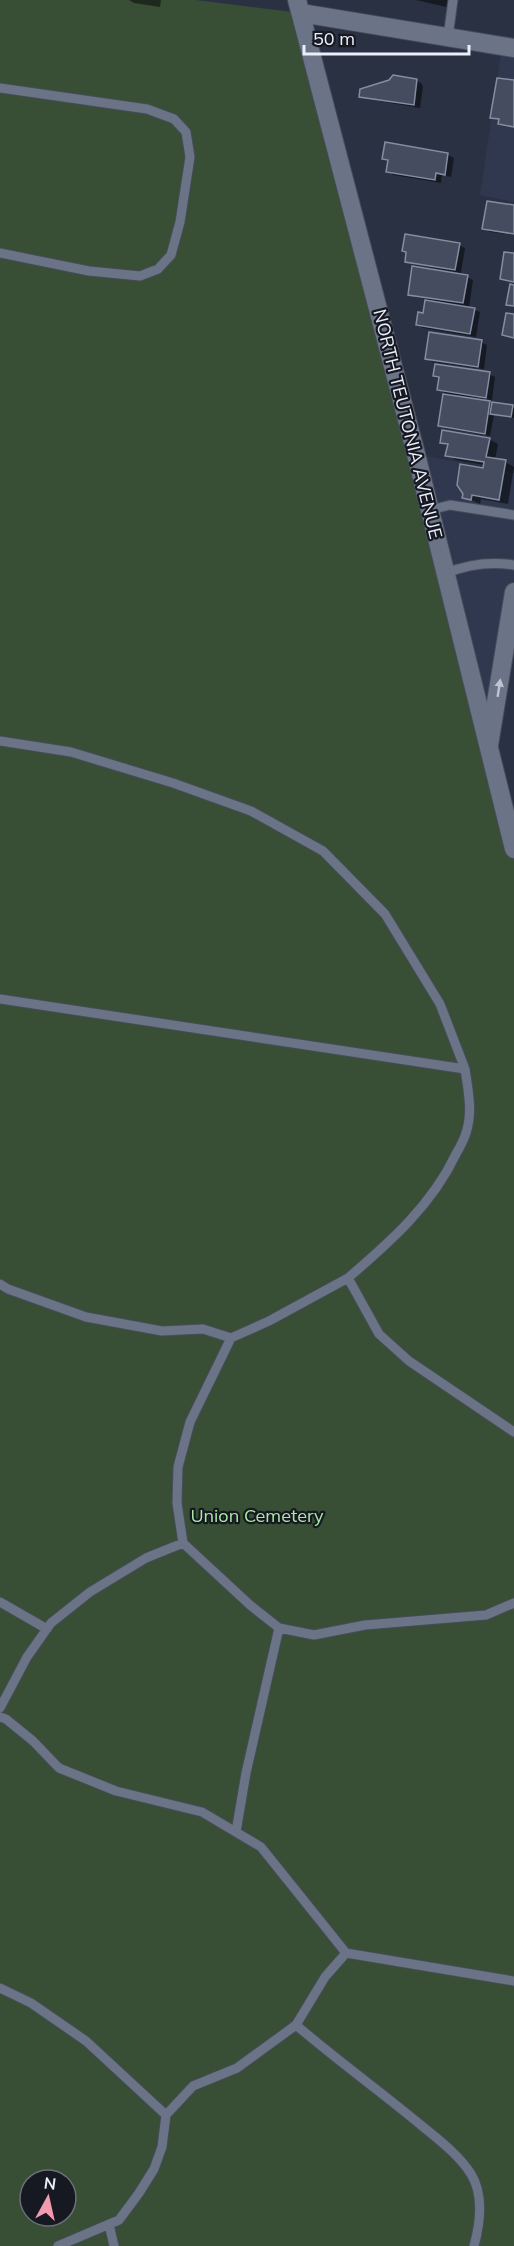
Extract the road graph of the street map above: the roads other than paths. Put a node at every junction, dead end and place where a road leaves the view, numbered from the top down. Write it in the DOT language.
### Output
graph roads {
  1 [pos="453,0"];
  2 [pos="299,7"];
  3 [pos="448,37"];
  4 [pos="514,48"];
  5 [pos="0,88"];
  6 [pos="0,254"];
  7 [pos="430,510"];
  8 [pos="514,514"];
  9 [pos="514,565"];
  10 [pos="446,573"];
  11 [pos="514,592"];
  12 [pos="0,741"];
  13 [pos="489,745"];
  14 [pos="514,849"];
  15 [pos="0,999"];
  16 [pos="465,1069"];
  17 [pos="348,1278"];
  18 [pos="0,1284"];
  19 [pos="231,1338"];
  20 [pos="514,1432"];
  21 [pos="183,1543"];
  22 [pos="0,1602"];
  23 [pos="514,1603"];
  24 [pos="279,1628"];
  25 [pos="47,1629"];
  26 [pos="0,1708"];
  27 [pos="0,1717"];
  28 [pos="236,1832"];
  29 [pos="346,1953"];
  30 [pos="514,1981"];
  31 [pos="0,1988"];
  32 [pos="296,2025"];
  33 [pos="166,2115"];
  34 [pos="109,2224"];
  35 [pos="58,2246"];
  36 [pos="114,2246"];
  37 [pos="474,2246"];
  1 -- 3 [label="lane"];
  2 -- 3 [label="main road"];
  2 -- 7 [label="main road, NORTH TEUTONIA AVENUE"];
  3 -- 4 [label="main road"];
  5 -- 6 [label="lane"];
  7 -- 8 [label="lane"];
  7 -- 10 [label="main road, NORTH TEUTONIA AVENUE"];
  9 -- 10 [label="lane"];
  10 -- 13 [label="main road, NORTH TEUTONIA AVENUE"];
  13 -- 11 [label="main road, one-way"];
  12 -- 16 [label="lane"];
  13 -- 14 [label="main road, NORTH TEUTONIA AVENUE"];
  15 -- 16 [label="lane"];
  16 -- 17 [label="lane"];
  17 -- 19 [label="lane"];
  17 -- 20 [label="lane"];
  18 -- 19 [label="lane"];
  19 -- 21 [label="lane"];
  21 -- 24 [label="lane"];
  21 -- 25 [label="lane"];
  22 -- 25 [label="lane"];
  23 -- 24 [label="lane"];
  24 -- 28 [label="lane"];
  25 -- 26 [label="lane"];
  27 -- 28 [label="lane"];
  28 -- 29 [label="lane"];
  29 -- 30 [label="lane"];
  29 -- 32 [label="lane"];
  31 -- 33 [label="lane"];
  32 -- 33 [label="lane"];
  32 -- 37 [label="lane"];
  33 -- 34 [label="lane"];
  34 -- 35 [label="lane"];
  34 -- 36 [label="lane"];
}
